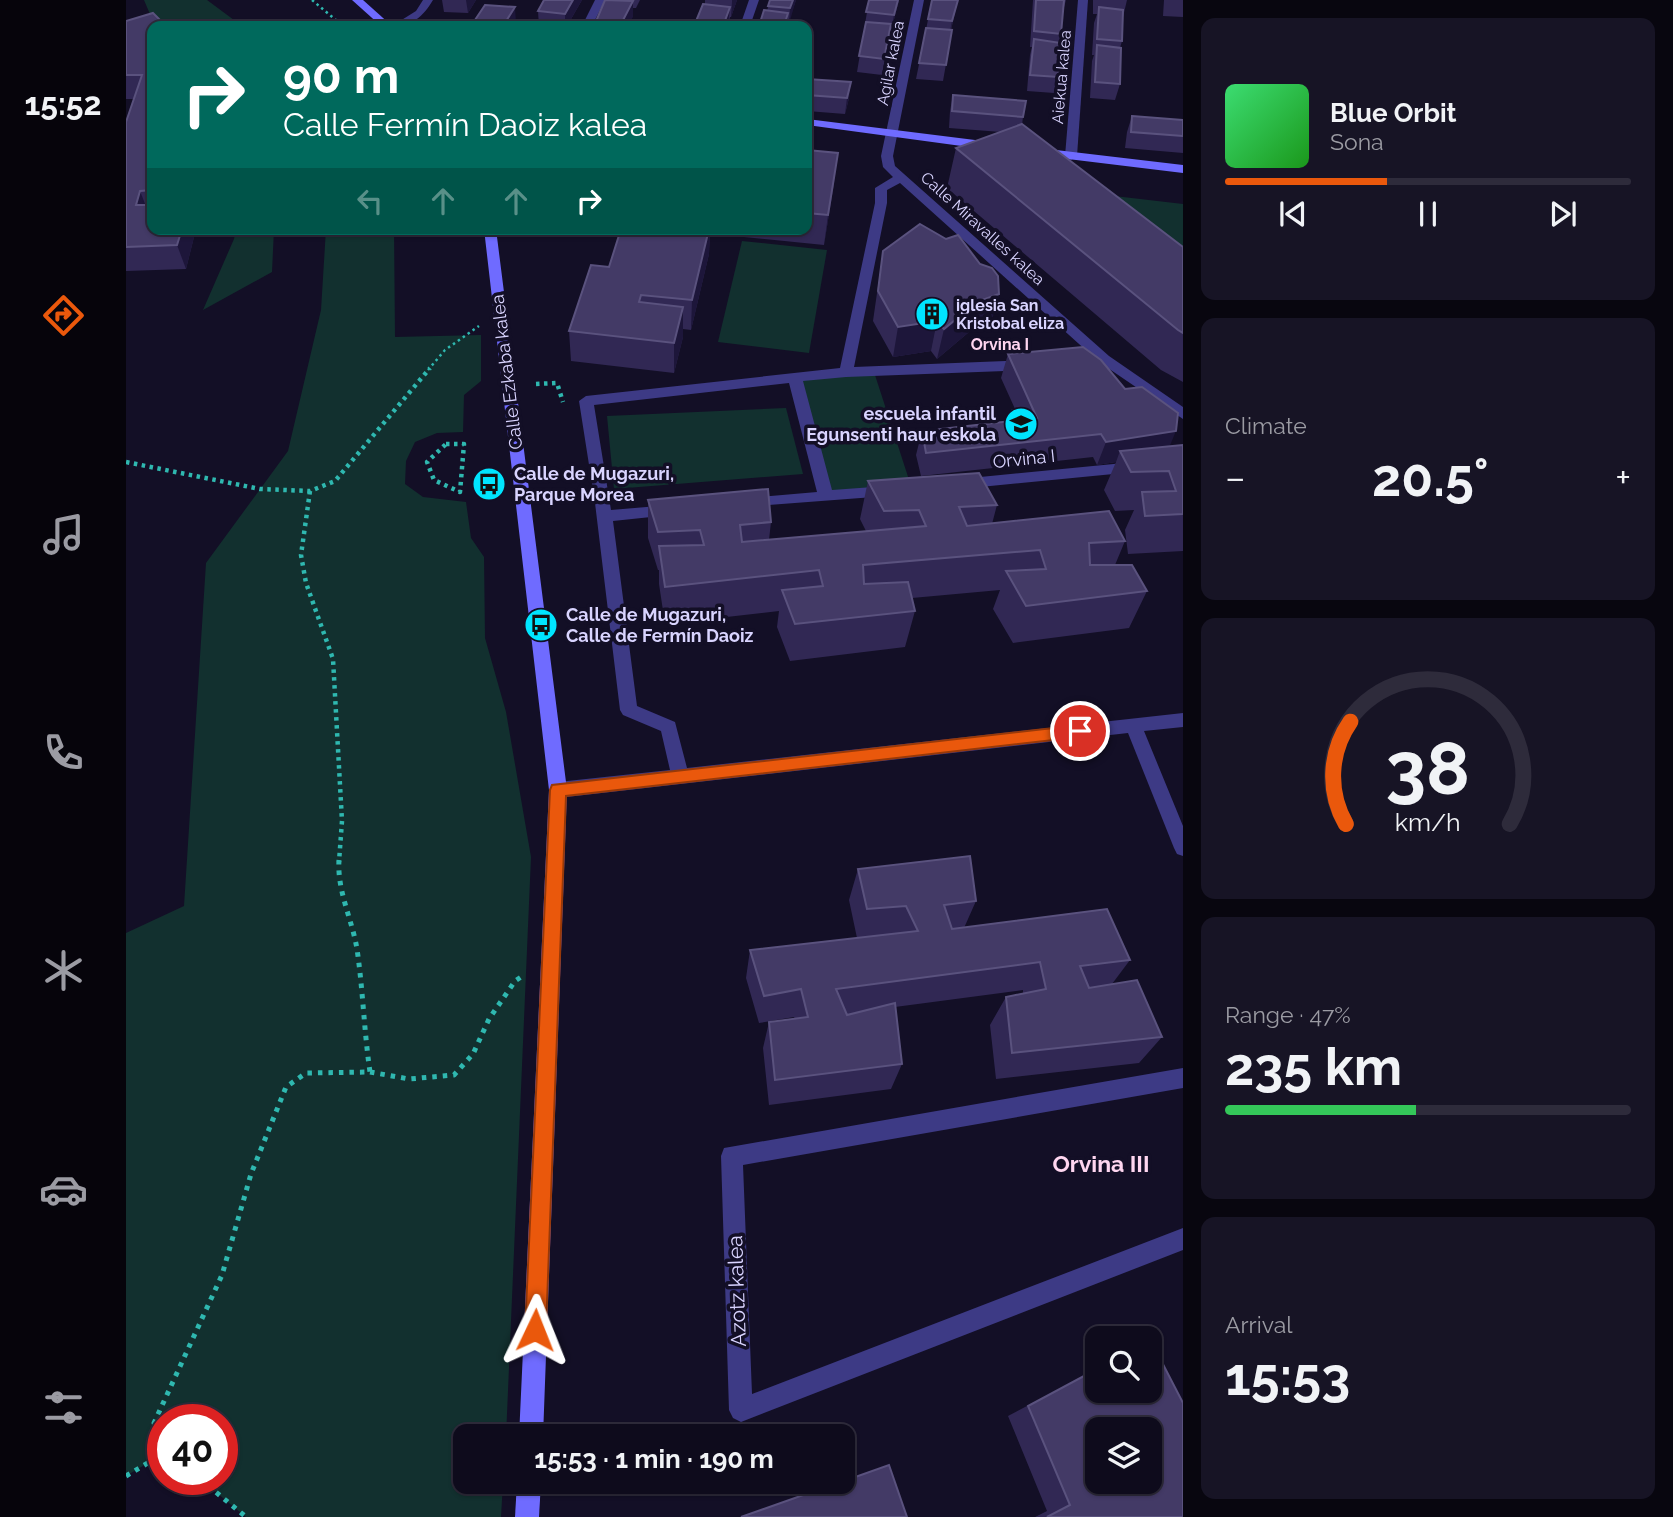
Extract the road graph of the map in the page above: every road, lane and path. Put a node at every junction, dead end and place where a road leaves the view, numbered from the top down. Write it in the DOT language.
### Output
graph roads {
  1 [pos="312,0"];
  2 [pos="356,0"];
  3 [pos="429,0"];
  4 [pos="600,0"];
  5 [pos="754,0"];
  6 [pos="919,0"];
  7 [pos="1083,0"];
  8 [pos="337,21"];
  9 [pos="381,21"];
  10 [pos="406,21"];
  11 [pos="590,21"];
  12 [pos="747,21"];
  13 [pos="812,123"];
  14 [pos="893,132"];
  15 [pos="1071,156"];
  16 [pos="1183,169"];
  17 [pos="900,178"];
  18 [pos="490,235"];
  19 [pos="499,311"];
  20 [pos="1104,359"];
  21 [pos="1082,362"];
  22 [pos="1044,364"];
  23 [pos="846,372"];
  24 [pos="795,378"];
  25 [pos="536,384"];
  26 [pos="586,401"];
  27 [pos="1183,414"];
  28 [pos="464,444"];
  29 [pos="126,461"];
  30 [pos="1156,465"];
  31 [pos="939,486"];
  32 [pos="900,490"];
  33 [pos="310,491"];
  34 [pos="826,496"];
  35 [pos="729,505"];
  36 [pos="687,509"];
  37 [pos="604,516"];
  38 [pos="1183,720"];
  39 [pos="1133,725"];
  40 [pos="680,776"];
  41 [pos="558,790"];
  42 [pos="1183,848"];
  43 [pos="551,956"];
  44 [pos="370,1072"];
  45 [pos="1183,1078"];
  46 [pos="1183,1239"];
  47 [pos="163,1404"];
  48 [pos="532,1424"];
  49 [pos="147,1464"];
  50 [pos="126,1476"];
  51 [pos="528,1494"];
  52 [pos="219,1495"];
  53 [pos="246,1517"];
  54 [pos="527,1517"];
  1 -- 8 [label="path"];
  2 -- 9 [label="street"];
  3 -- 10 [label="street"];
  4 -- 11 [label="street"];
  5 -- 12 [label="street"];
  6 -- 14 [label="street, Agilar kalea"];
  7 -- 15 [label="street, Aiekua kalea"];
  13 -- 14 [label="street"];
  14 -- 15 [label="street"];
  14 -- 17 [label="street, Calle Miravalles kalea"];
  15 -- 16 [label="street"];
  17 -- 20 [label="street, Calle Miravalles kalea"];
  17 -- 23 [label="street"];
  18 -- 19 [label="street, Calle Ezkaba kalea"];
  19 -- 33 [label="path"];
  19 -- 41 [label="street, Calle Ezkaba kalea"];
  20 -- 21 [label="street"];
  20 -- 27 [label="street, Calle Miravalles kalea"];
  22 -- 23 [label="street"];
  23 -- 24 [label="street"];
  24 -- 26 [label="street"];
  24 -- 34 [label="street"];
  25 -- 26 [label="path"];
  26 -- 37 [label="street"];
  28 -- 28 [label="path"];
  29 -- 33 [label="path"];
  30 -- 31 [label="street, Orvina I"];
  32 -- 34 [label="street"];
  33 -- 44 [label="path"];
  34 -- 35 [label="street"];
  36 -- 37 [label="street"];
  37 -- 40 [label="street"];
  38 -- 39 [label="street"];
  39 -- 40 [label="street"];
  39 -- 42 [label="street"];
  40 -- 41 [label="street"];
  41 -- 43 [label="street, Calle Ezkaba kalea"];
  43 -- 44 [label="path"];
  43 -- 48 [label="street, Calle Ezkaba kalea"];
  44 -- 47 [label="path"];
  45 -- 46 [label="street, Azotz kalea"];
  49 -- 50 [label="path"];
  51 -- 54 [label="street"];
  52 -- 53 [label="path"];
}
